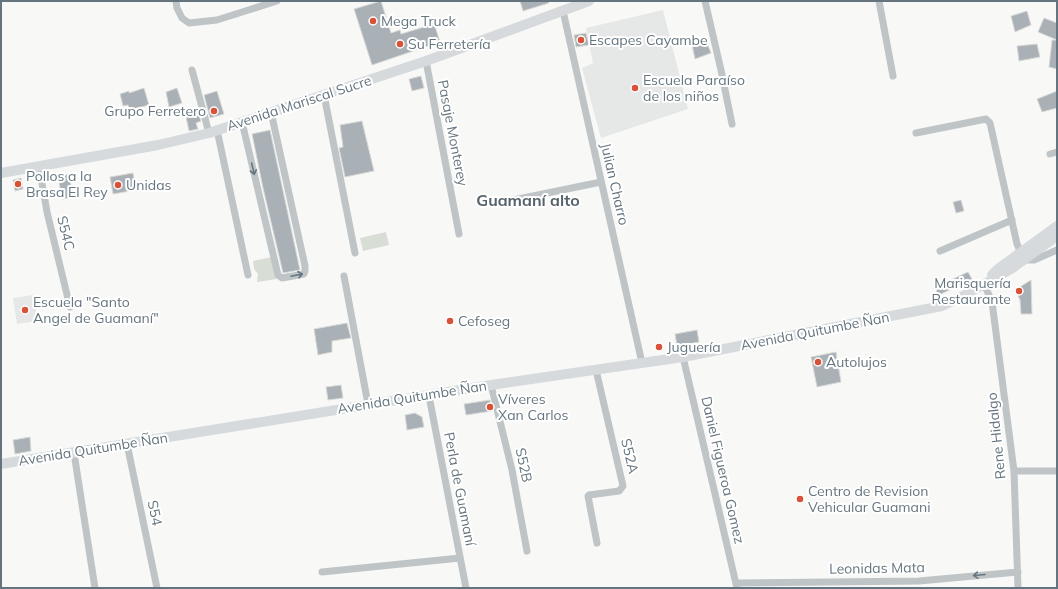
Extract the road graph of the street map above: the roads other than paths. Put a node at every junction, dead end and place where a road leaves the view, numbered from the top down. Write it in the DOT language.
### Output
graph roads {
  1 [pos="176,1"];
  2 [pos="277,1"];
  3 [pos="589,1"];
  4 [pos="705,1"];
  5 [pos="879,1"];
  6 [pos="563,11"];
  7 [pos="426,61"];
  8 [pos="192,70"];
  9 [pos="893,76"];
  10 [pos="324,95"];
  11 [pos="272,112"];
  12 [pos="242,122"];
  13 [pos="732,124"];
  14 [pos="213,131"];
  15 [pos="916,133"];
  16 [pos="39,166"];
  17 [pos="1,172"];
  18 [pos="601,182"];
  19 [pos="504,202"];
  20 [pos="1012,220"];
  21 [pos="1057,226"];
  22 [pos="459,234"];
  23 [pos="1057,236"];
  24 [pos="1057,250"];
  25 [pos="940,251"];
  26 [pos="355,253"];
  27 [pos="1022,256"];
  28 [pos="248,276"];
  29 [pos="344,276"];
  30 [pos="984,284"];
  31 [pos="70,307"];
  32 [pos="683,357"];
  33 [pos="642,363"];
  34 [pos="596,370"];
  35 [pos="491,385"];
  36 [pos="429,396"];
  37 [pos="368,404"];
  38 [pos="127,444"];
  39 [pos="74,453"];
  40 [pos="1,464"];
  41 [pos="1014,470"];
  42 [pos="1057,471"];
  43 [pos="597,543"];
  44 [pos="527,551"];
  45 [pos="460,558"];
  46 [pos="322,572"];
  47 [pos="1018,572"];
  48 [pos="736,585"];
  49 [pos="846,585"];
  50 [pos="907,585"];
  51 [pos="95,588"];
  52 [pos="157,588"];
  53 [pos="466,588"];
  54 [pos="1018,588"];
  1 -- 2 [label="street"];
  3 -- 6 [label="street, Avenida Mariscal Sucre"];
  4 -- 13 [label="street"];
  5 -- 9 [label="street"];
  6 -- 7 [label="street, Avenida Mariscal Sucre"];
  6 -- 18 [label="street, Julian Charro"];
  7 -- 10 [label="street, Avenida Mariscal Sucre"];
  7 -- 22 [label="street, Pasaje Monterey"];
  8 -- 14 [label="street"];
  10 -- 11 [label="street, Avenida Mariscal Sucre"];
  10 -- 26 [label="street"];
  11 -- 12 [label="street, Avenida Mariscal Sucre"];
  12 -- 11 [label="street, one-way"];
  12 -- 14 [label="street, Avenida Mariscal Sucre"];
  14 -- 16 [label="street, Avenida Mariscal Sucre"];
  14 -- 28 [label="street"];
  15 -- 20 [label="street"];
  16 -- 17 [label="street, Avenida Mariscal Sucre"];
  16 -- 31 [label="street, S54C"];
  18 -- 19 [label="street"];
  18 -- 33 [label="street, Julian Charro"];
  20 -- 25 [label="street"];
  20 -- 27 [label="street"];
  21 -- 27 [label="street, Avenida Quitumbe Ñan"];
  23 -- 27 [label="street, Avenida Quitumbe Ñan"];
  24 -- 27 [label="street"];
  27 -- 30 [label="street, Avenida Quitumbe Ñan"];
  29 -- 37 [label="street"];
  30 -- 32 [label="street, Avenida Quitumbe Ñan"];
  30 -- 41 [label="street, Rene Hidalgo"];
  32 -- 33 [label="street, Avenida Quitumbe Ñan"];
  32 -- 48 [label="street, Daniel Figueroa Gomez"];
  33 -- 34 [label="street, Avenida Quitumbe Ñan"];
  34 -- 35 [label="street, Avenida Quitumbe Ñan"];
  34 -- 43 [label="street, S52A"];
  35 -- 36 [label="street, Avenida Quitumbe Ñan"];
  35 -- 44 [label="street, S52B"];
  36 -- 37 [label="street, Avenida Quitumbe Ñan"];
  36 -- 45 [label="street, Perla de Guamaní"];
  37 -- 38 [label="street, Avenida Quitumbe Ñan"];
  38 -- 39 [label="street, Avenida Quitumbe Ñan"];
  38 -- 52 [label="street, S54"];
  39 -- 40 [label="street, Avenida Quitumbe Ñan"];
  39 -- 51 [label="street"];
  41 -- 42 [label="street"];
  41 -- 47 [label="street, Rene Hidalgo"];
  45 -- 46 [label="street"];
  45 -- 53 [label="street, Perla de Guamaní"];
  47 -- 50 [label="street, Leonidas Mata, one-way"];
  47 -- 54 [label="street, Rene Hidalgo"];
  48 -- 49 [label="street, Leonidas Mata"];
  49 -- 50 [label="street, Leonidas Mata"];
}
